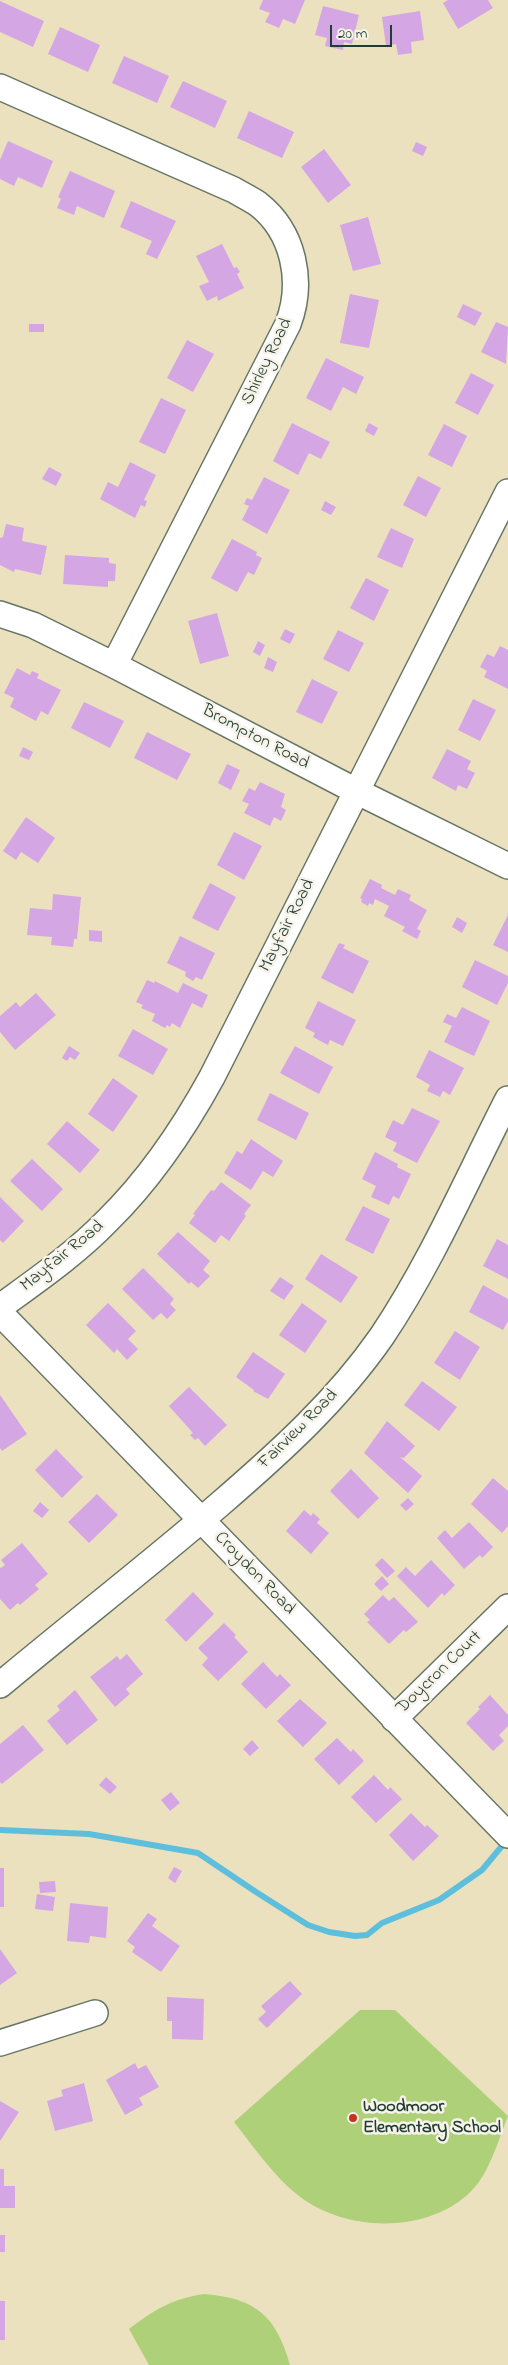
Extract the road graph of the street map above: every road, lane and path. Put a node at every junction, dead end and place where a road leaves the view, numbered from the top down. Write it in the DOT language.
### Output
graph roads {
  1 [pos="0,87"];
  2 [pos="508,492"];
  3 [pos="0,614"];
  4 [pos="114,665"];
  5 [pos="356,791"];
  6 [pos="508,866"];
  7 [pos="508,1099"];
  8 [pos="0,1307"];
  9 [pos="0,1313"];
  10 [pos="201,1520"];
  11 [pos="508,1607"];
  12 [pos="0,1685"];
  13 [pos="394,1718"];
  14 [pos="503,1830"];
  15 [pos="95,2014"];
  16 [pos="0,2043"];
  1 -- 4 [label="street, Shirley Road"];
  2 -- 5 [label="street, Mayfair Road"];
  3 -- 4 [label="street, Brompton Road"];
  4 -- 5 [label="street, Brompton Road"];
  5 -- 6 [label="street, Brompton Road"];
  5 -- 8 [label="street, Mayfair Road"];
  7 -- 10 [label="street, Fairview Road"];
  9 -- 10 [label="street, Croydon Road"];
  10 -- 12 [label="street, Fairview Road"];
  10 -- 13 [label="street, Croydon Road"];
  11 -- 13 [label="street, Doycron Court"];
  13 -- 14 [label="street, Croydon Road"];
  15 -- 16 [label="street"];
}
